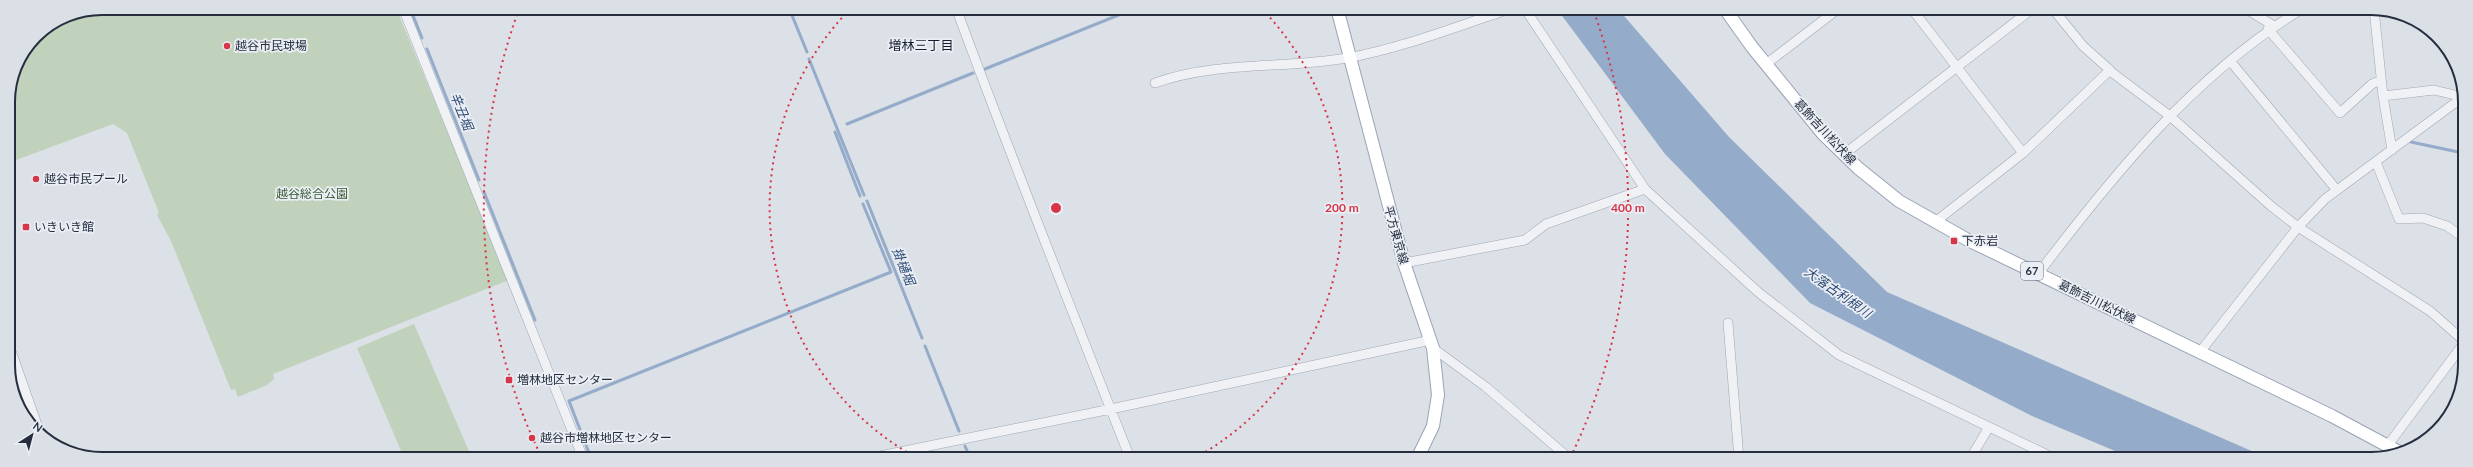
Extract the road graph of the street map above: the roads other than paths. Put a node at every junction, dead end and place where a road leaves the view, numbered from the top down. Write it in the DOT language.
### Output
graph roads {
  1 [pos="406,15"];
  2 [pos="959,15"];
  3 [pos="1339,15"];
  4 [pos="1489,15"];
  5 [pos="1529,15"];
  6 [pos="1729,15"];
  7 [pos="1830,15"];
  8 [pos="1917,15"];
  9 [pos="2024,15"];
  10 [pos="2059,15"];
  11 [pos="2254,15"];
  12 [pos="2292,15"];
  13 [pos="2375,15"];
  14 [pos="2271,28"];
  15 [pos="1349,57"];
  16 [pos="2231,62"];
  17 [pos="1766,64"];
  18 [pos="1956,66"];
  19 [pos="2110,71"];
  20 [pos="2382,80"];
  21 [pos="1155,83"];
  22 [pos="2383,96"];
  23 [pos="2457,96"];
  24 [pos="2458,101"];
  25 [pos="2170,116"];
  26 [pos="2392,150"];
  27 [pos="2023,153"];
  28 [pos="1843,155"];
  29 [pos="2376,162"];
  30 [pos="1645,189"];
  31 [pos="2336,189"];
  32 [pos="1935,222"];
  33 [pos="2298,227"];
  34 [pos="2458,234"];
  35 [pos="1404,263"];
  36 [pos="2038,274"];
  37 [pos="1728,324"];
  38 [pos="2458,337"];
  39 [pos="1432,344"];
  40 [pos="2458,350"];
  41 [pos="2200,352"];
  42 [pos="15,362"];
  43 [pos="1111,409"];
  44 [pos="34,415"];
  45 [pos="1989,427"];
  46 [pos="2388,445"];
  47 [pos="2394,449"];
  48 [pos="581,452"];
  49 [pos="900,452"];
  50 [pos="1128,452"];
  51 [pos="1420,452"];
  52 [pos="1562,452"];
  53 [pos="1738,452"];
  54 [pos="1974,452"];
  55 [pos="2041,452"];
  1 -- 48 [label="street"];
  2 -- 43 [label="street"];
  3 -- 15 [label="main road, 平方東京線"];
  4 -- 15 [label="street"];
  5 -- 30 [label="street"];
  6 -- 17 [label="main road, 葛飾吉川松伏線 / 67"];
  7 -- 17 [label="street"];
  8 -- 18 [label="street"];
  9 -- 18 [label="street"];
  10 -- 19 [label="street"];
  11 -- 14 [label="street"];
  12 -- 14 [label="street"];
  13 -- 20 [label="street"];
  14 -- 16 [label="street"];
  14 -- 20 [label="street"];
  15 -- 21 [label="street"];
  15 -- 35 [label="main road, 平方東京線"];
  16 -- 25 [label="street"];
  16 -- 31 [label="street"];
  17 -- 28 [label="main road, 葛飾吉川松伏線 / 67"];
  18 -- 27 [label="street"];
  18 -- 28 [label="street"];
  19 -- 25 [label="street"];
  19 -- 27 [label="street"];
  20 -- 22 [label="street"];
  22 -- 23 [label="street"];
  22 -- 26 [label="street"];
  24 -- 26 [label="street"];
  25 -- 33 [label="street"];
  25 -- 36 [label="street"];
  26 -- 29 [label="street"];
  27 -- 32 [label="street"];
  28 -- 32 [label="main road, 葛飾吉川松伏線 / 67"];
  29 -- 31 [label="street"];
  29 -- 34 [label="street"];
  30 -- 35 [label="street"];
  30 -- 45 [label="street"];
  31 -- 33 [label="street"];
  32 -- 36 [label="main road, 葛飾吉川松伏線 / 67"];
  33 -- 38 [label="street"];
  33 -- 41 [label="street"];
  35 -- 39 [label="main road, 平方東京線"];
  36 -- 41 [label="main road, 葛飾吉川松伏線 / 67"];
  37 -- 53 [label="street"];
  39 -- 43 [label="street"];
  39 -- 51 [label="main road, 平方東京線"];
  39 -- 52 [label="street"];
  40 -- 46 [label="street"];
  41 -- 46 [label="main road, 葛飾吉川松伏線 / 67"];
  42 -- 44 [label="street"];
  43 -- 49 [label="street"];
  43 -- 50 [label="street"];
  45 -- 54 [label="street"];
  45 -- 55 [label="street"];
  46 -- 47 [label="main road, 葛飾吉川松伏線 / 67"];
}
